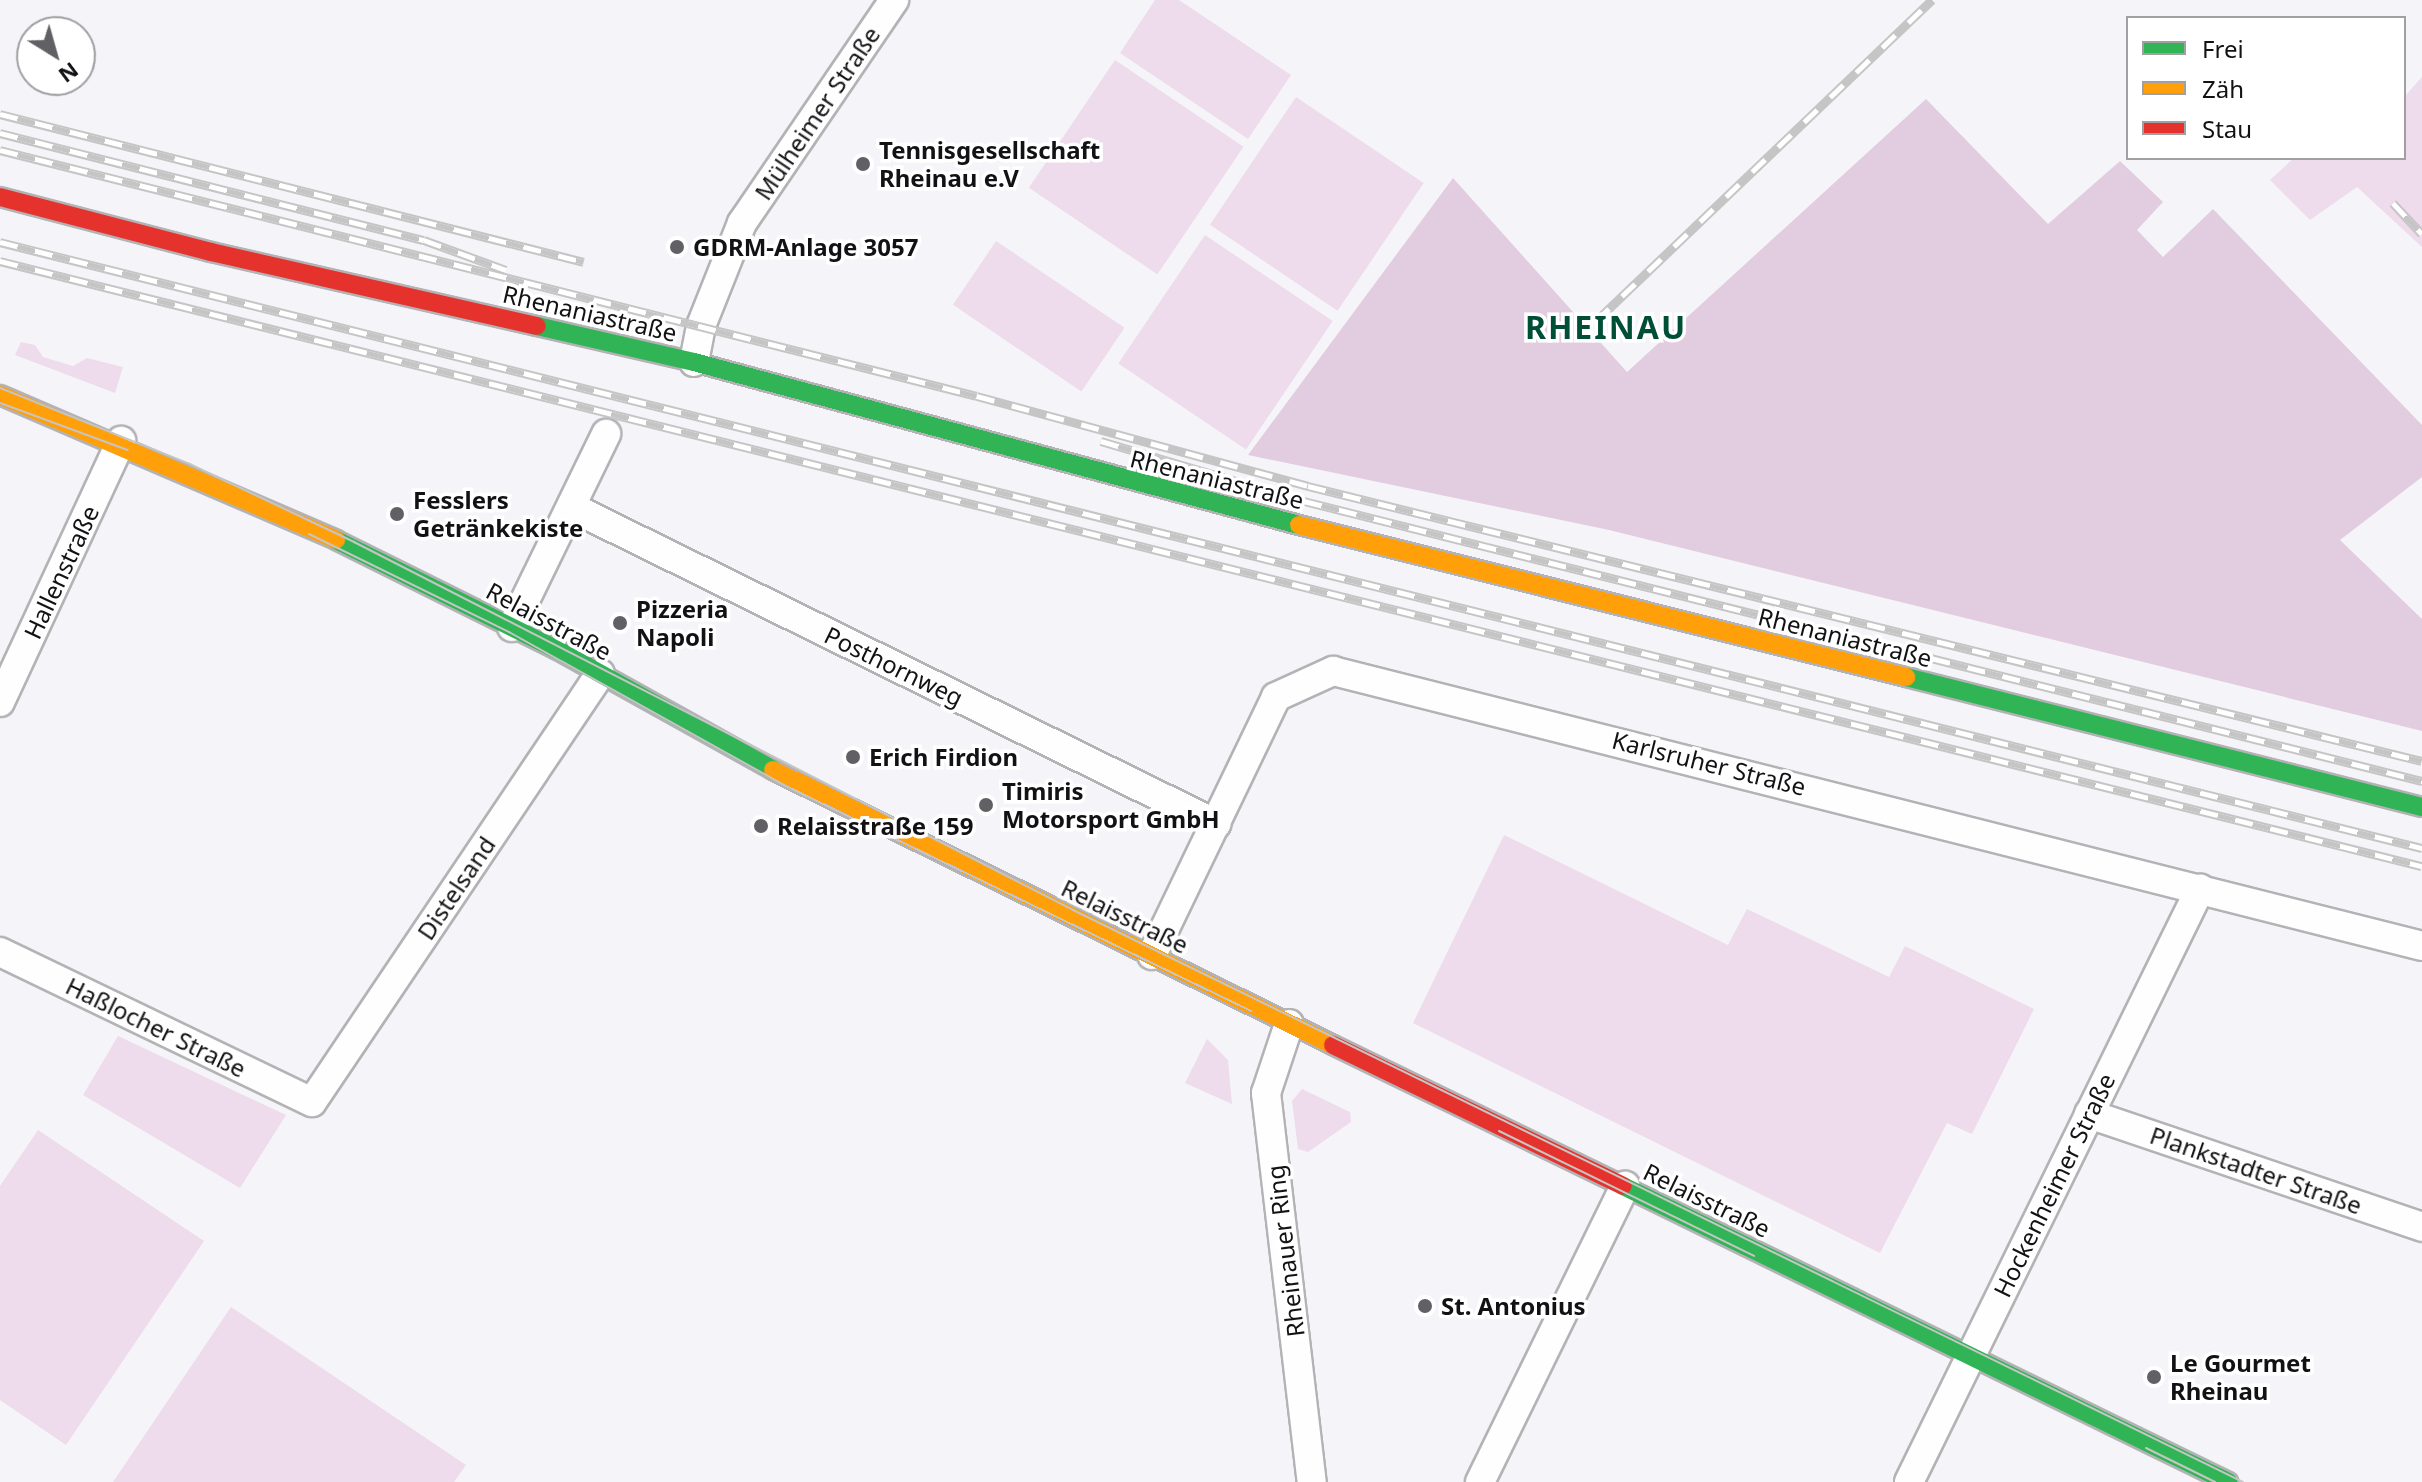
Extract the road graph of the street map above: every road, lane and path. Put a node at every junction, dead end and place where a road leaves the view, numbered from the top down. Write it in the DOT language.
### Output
graph roads {
  1 [pos="894,0"];
  2 [pos="0,197"];
  3 [pos="694,362"];
  4 [pos="0,395"];
  5 [pos="606,434"];
  6 [pos="121,441"];
  7 [pos="571,507"];
  8 [pos="512,627"];
  9 [pos="600,674"];
  10 [pos="0,702"];
  11 [pos="2422,807"];
  12 [pos="1216,824"];
  13 [pos="2200,889"];
  14 [pos="2422,946"];
  15 [pos="0,952"];
  16 [pos="1152,955"];
  17 [pos="1289,1024"];
  18 [pos="312,1102"];
  19 [pos="2089,1114"];
  20 [pos="1625,1186"];
  21 [pos="2422,1227"];
  22 [pos="1971,1355"];
  23 [pos="1312,1482"];
  24 [pos="1480,1482"];
  25 [pos="1909,1482"];
  26 [pos="2228,1482"];
  1 -- 3 [label="street, Mülheimer Straße"];
  2 -- 3 [label="main road, Rhenaniastraße"];
  3 -- 11 [label="main road, Rhenaniastraße"];
  4 -- 6 [label="main road, Relaisstraße"];
  5 -- 7 [label="street"];
  6 -- 8 [label="main road, Relaisstraße"];
  6 -- 10 [label="street, Hallenstraße"];
  7 -- 8 [label="street"];
  7 -- 12 [label="street, Posthornweg"];
  8 -- 9 [label="main road, Relaisstraße"];
  9 -- 16 [label="main road, Relaisstraße"];
  9 -- 18 [label="street, Distelsand"];
  12 -- 13 [label="street, Karlsruher Straße"];
  12 -- 16 [label="street, Karlsruher Straße"];
  13 -- 14 [label="street, Karlsruher Straße"];
  13 -- 19 [label="street, Hockenheimer Straße"];
  15 -- 18 [label="street, Haßlocher Straße"];
  16 -- 17 [label="main road, Relaisstraße"];
  17 -- 20 [label="main road, Relaisstraße"];
  17 -- 23 [label="street, Rheinauer Ring"];
  19 -- 21 [label="street, Plankstadter Straße"];
  19 -- 22 [label="street, Hockenheimer Straße"];
  20 -- 22 [label="main road, Relaisstraße"];
  20 -- 24 [label="street"];
  22 -- 25 [label="street, Hockenheimer Straße"];
  22 -- 26 [label="main road, Relaisstraße"];
}
